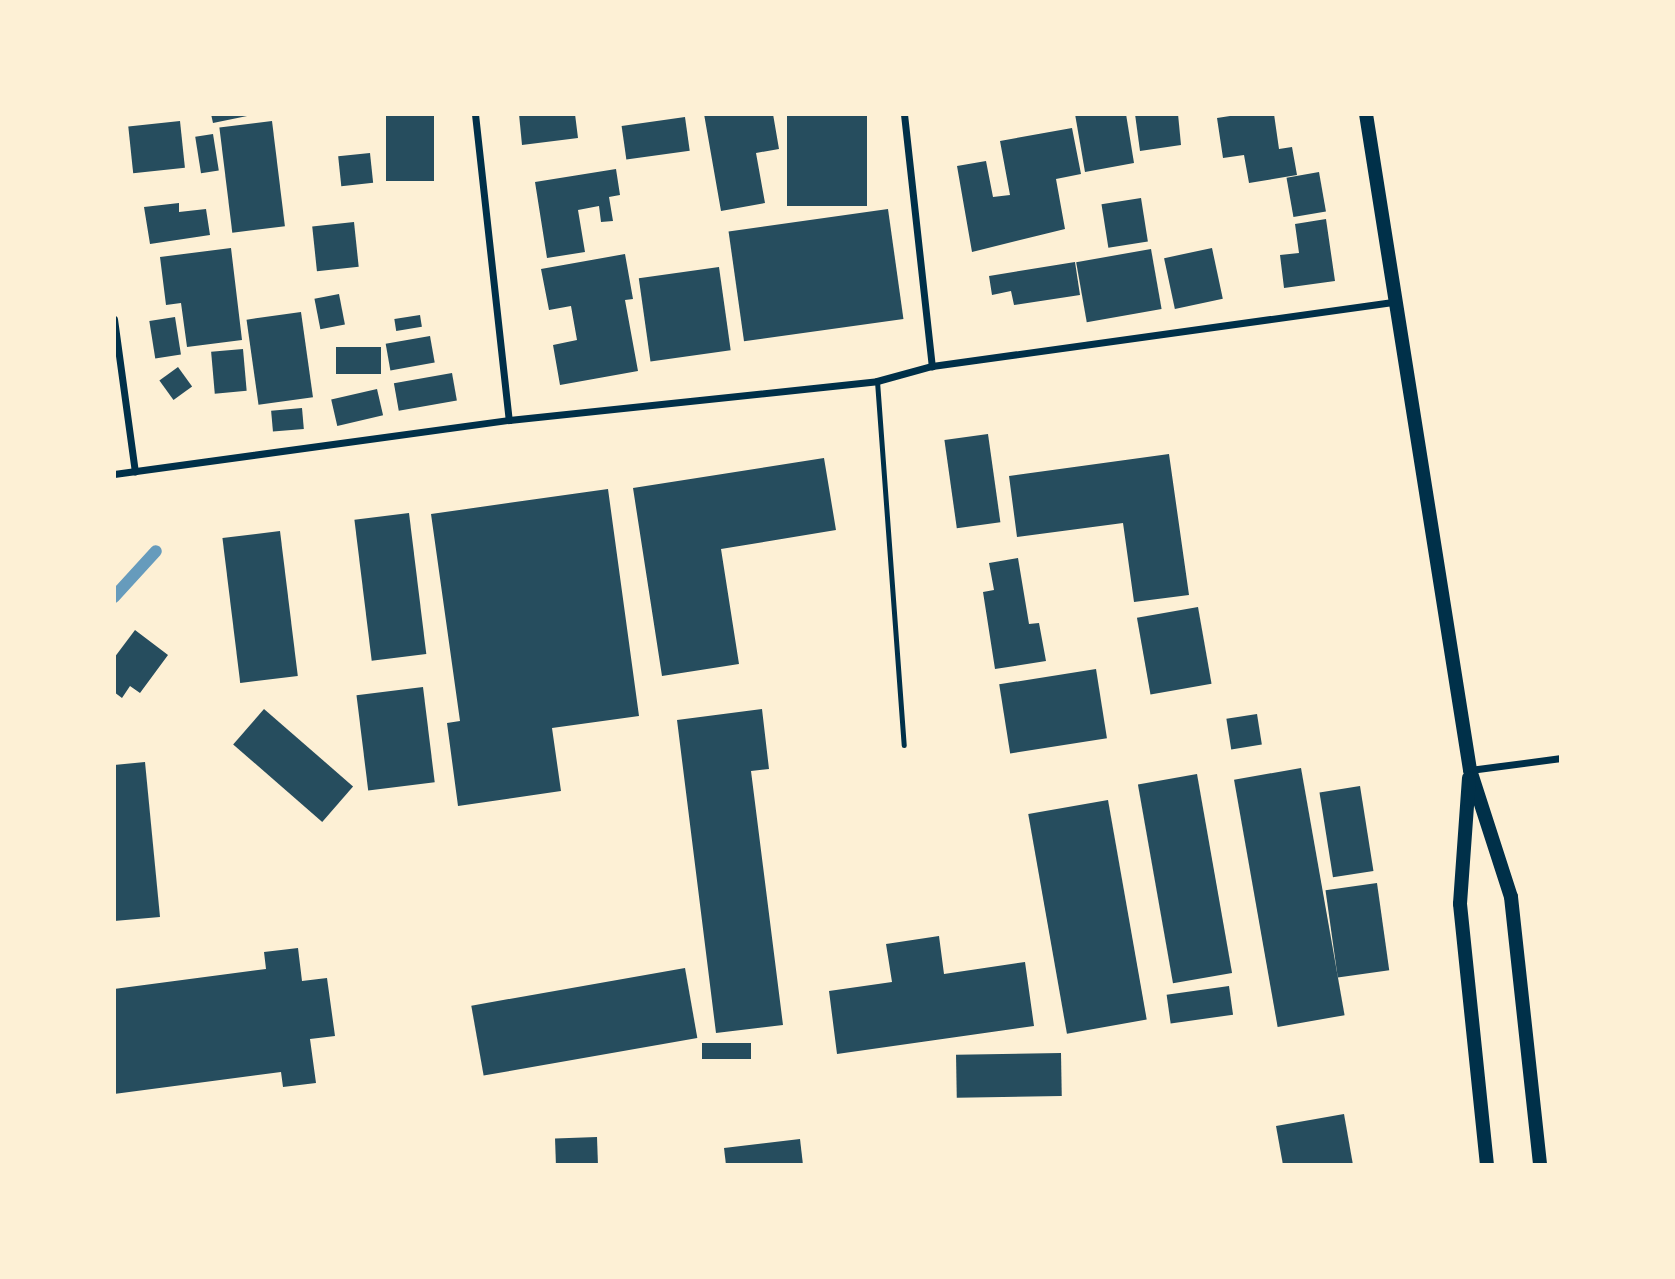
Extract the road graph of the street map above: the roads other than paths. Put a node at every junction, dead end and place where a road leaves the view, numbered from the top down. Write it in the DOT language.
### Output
graph roads {
  1 [pos="475,114"];
  2 [pos="904,114"];
  3 [pos="1367,114"];
  4 [pos="1395,302"];
  5 [pos="114,319"];
  6 [pos="932,366"];
  7 [pos="877,381"];
  8 [pos="509,420"];
  9 [pos="135,472"];
  10 [pos="114,474"];
  11 [pos="904,745"];
  12 [pos="1561,758"];
  13 [pos="1470,770"];
  14 [pos="1487,1165"];
  15 [pos="1540,1165"];
  1 -- 8 [label="street"];
  2 -- 6 [label="street"];
  3 -- 4 [label="main road"];
  4 -- 6 [label="street"];
  4 -- 13 [label="main road"];
  5 -- 9 [label="street"];
  6 -- 7 [label="street"];
  7 -- 8 [label="street"];
  7 -- 11 [label="lane"];
  8 -- 9 [label="street"];
  9 -- 10 [label="street"];
  12 -- 13 [label="street"];
  13 -- 14 [label="main road"];
  13 -- 15 [label="main road"];
}
